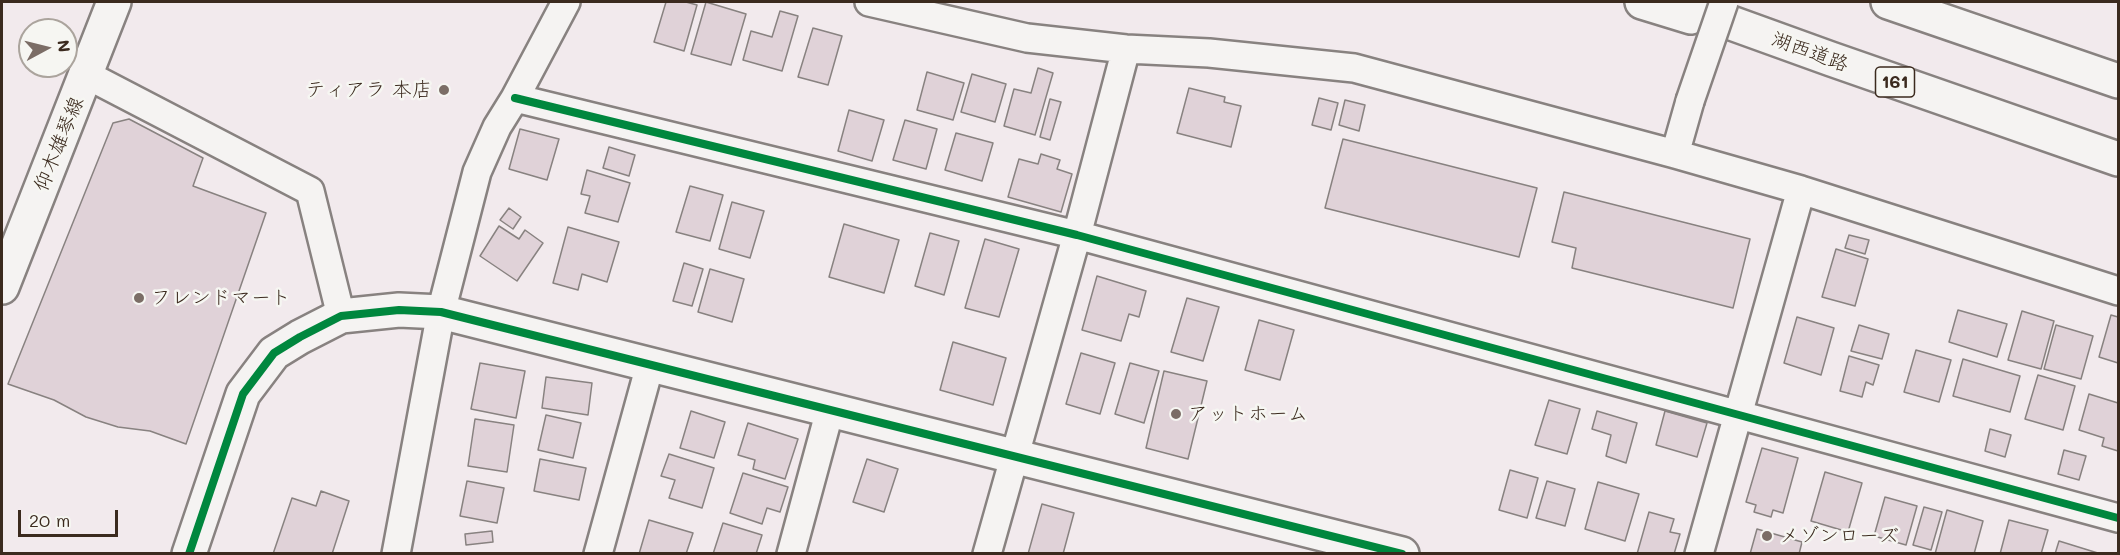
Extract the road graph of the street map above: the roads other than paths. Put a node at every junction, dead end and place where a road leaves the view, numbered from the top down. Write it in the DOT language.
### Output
graph roads {
  1 [pos="114,2"];
  2 [pos="566,2"];
  3 [pos="869,2"];
  4 [pos="1642,2"];
  5 [pos="1673,2"];
  6 [pos="1724,2"];
  7 [pos="1888,2"];
  8 [pos="1126,49"];
  9 [pos="1831,59"];
  10 [pos="87,75"];
  11 [pos="2118,81"];
  12 [pos="515,98"];
  13 [pos="1675,154"];
  14 [pos="2118,159"];
  15 [pos="1800,190"];
  16 [pos="1077,235"];
  17 [pos="2,287"];
  18 [pos="2118,291"];
  19 [pos="441,312"];
  20 [pos="341,316"];
  21 [pos="650,365"];
  22 [pos="830,410"];
  23 [pos="1738,414"];
  24 [pos="1013,455"];
  25 [pos="2118,518"];
  26 [pos="189,554"];
  27 [pos="396,554"];
  28 [pos="598,554"];
  29 [pos="791,554"];
  30 [pos="987,554"];
  31 [pos="1402,554"];
  32 [pos="1699,554"];
  1 -- 10 [label="main road, 仰木雄琴線"];
  2 -- 12 [label="street"];
  3 -- 8 [label="street"];
  4 -- 9 [label="main road"];
  5 -- 9 [label="main road, 湖西道路 / 161"];
  6 -- 13 [label="street, bridge"];
  7 -- 11 [label="main road"];
  8 -- 13 [label="street"];
  8 -- 16 [label="street"];
  9 -- 14 [label="main road, 湖西道路 / 161"];
  10 -- 17 [label="main road, 仰木雄琴線"];
  10 -- 20 [label="street"];
  12 -- 16 [label="street"];
  12 -- 19 [label="street"];
  13 -- 15 [label="street"];
  15 -- 18 [label="street"];
  15 -- 23 [label="street"];
  16 -- 23 [label="street"];
  16 -- 24 [label="street"];
  19 -- 20 [label="main road"];
  19 -- 21 [label="main road"];
  19 -- 27 [label="street"];
  20 -- 26 [label="main road"];
  21 -- 22 [label="main road"];
  21 -- 28 [label="street"];
  22 -- 24 [label="main road"];
  22 -- 29 [label="street"];
  23 -- 25 [label="street"];
  23 -- 32 [label="street"];
  24 -- 30 [label="street"];
  24 -- 31 [label="main road"];
}
